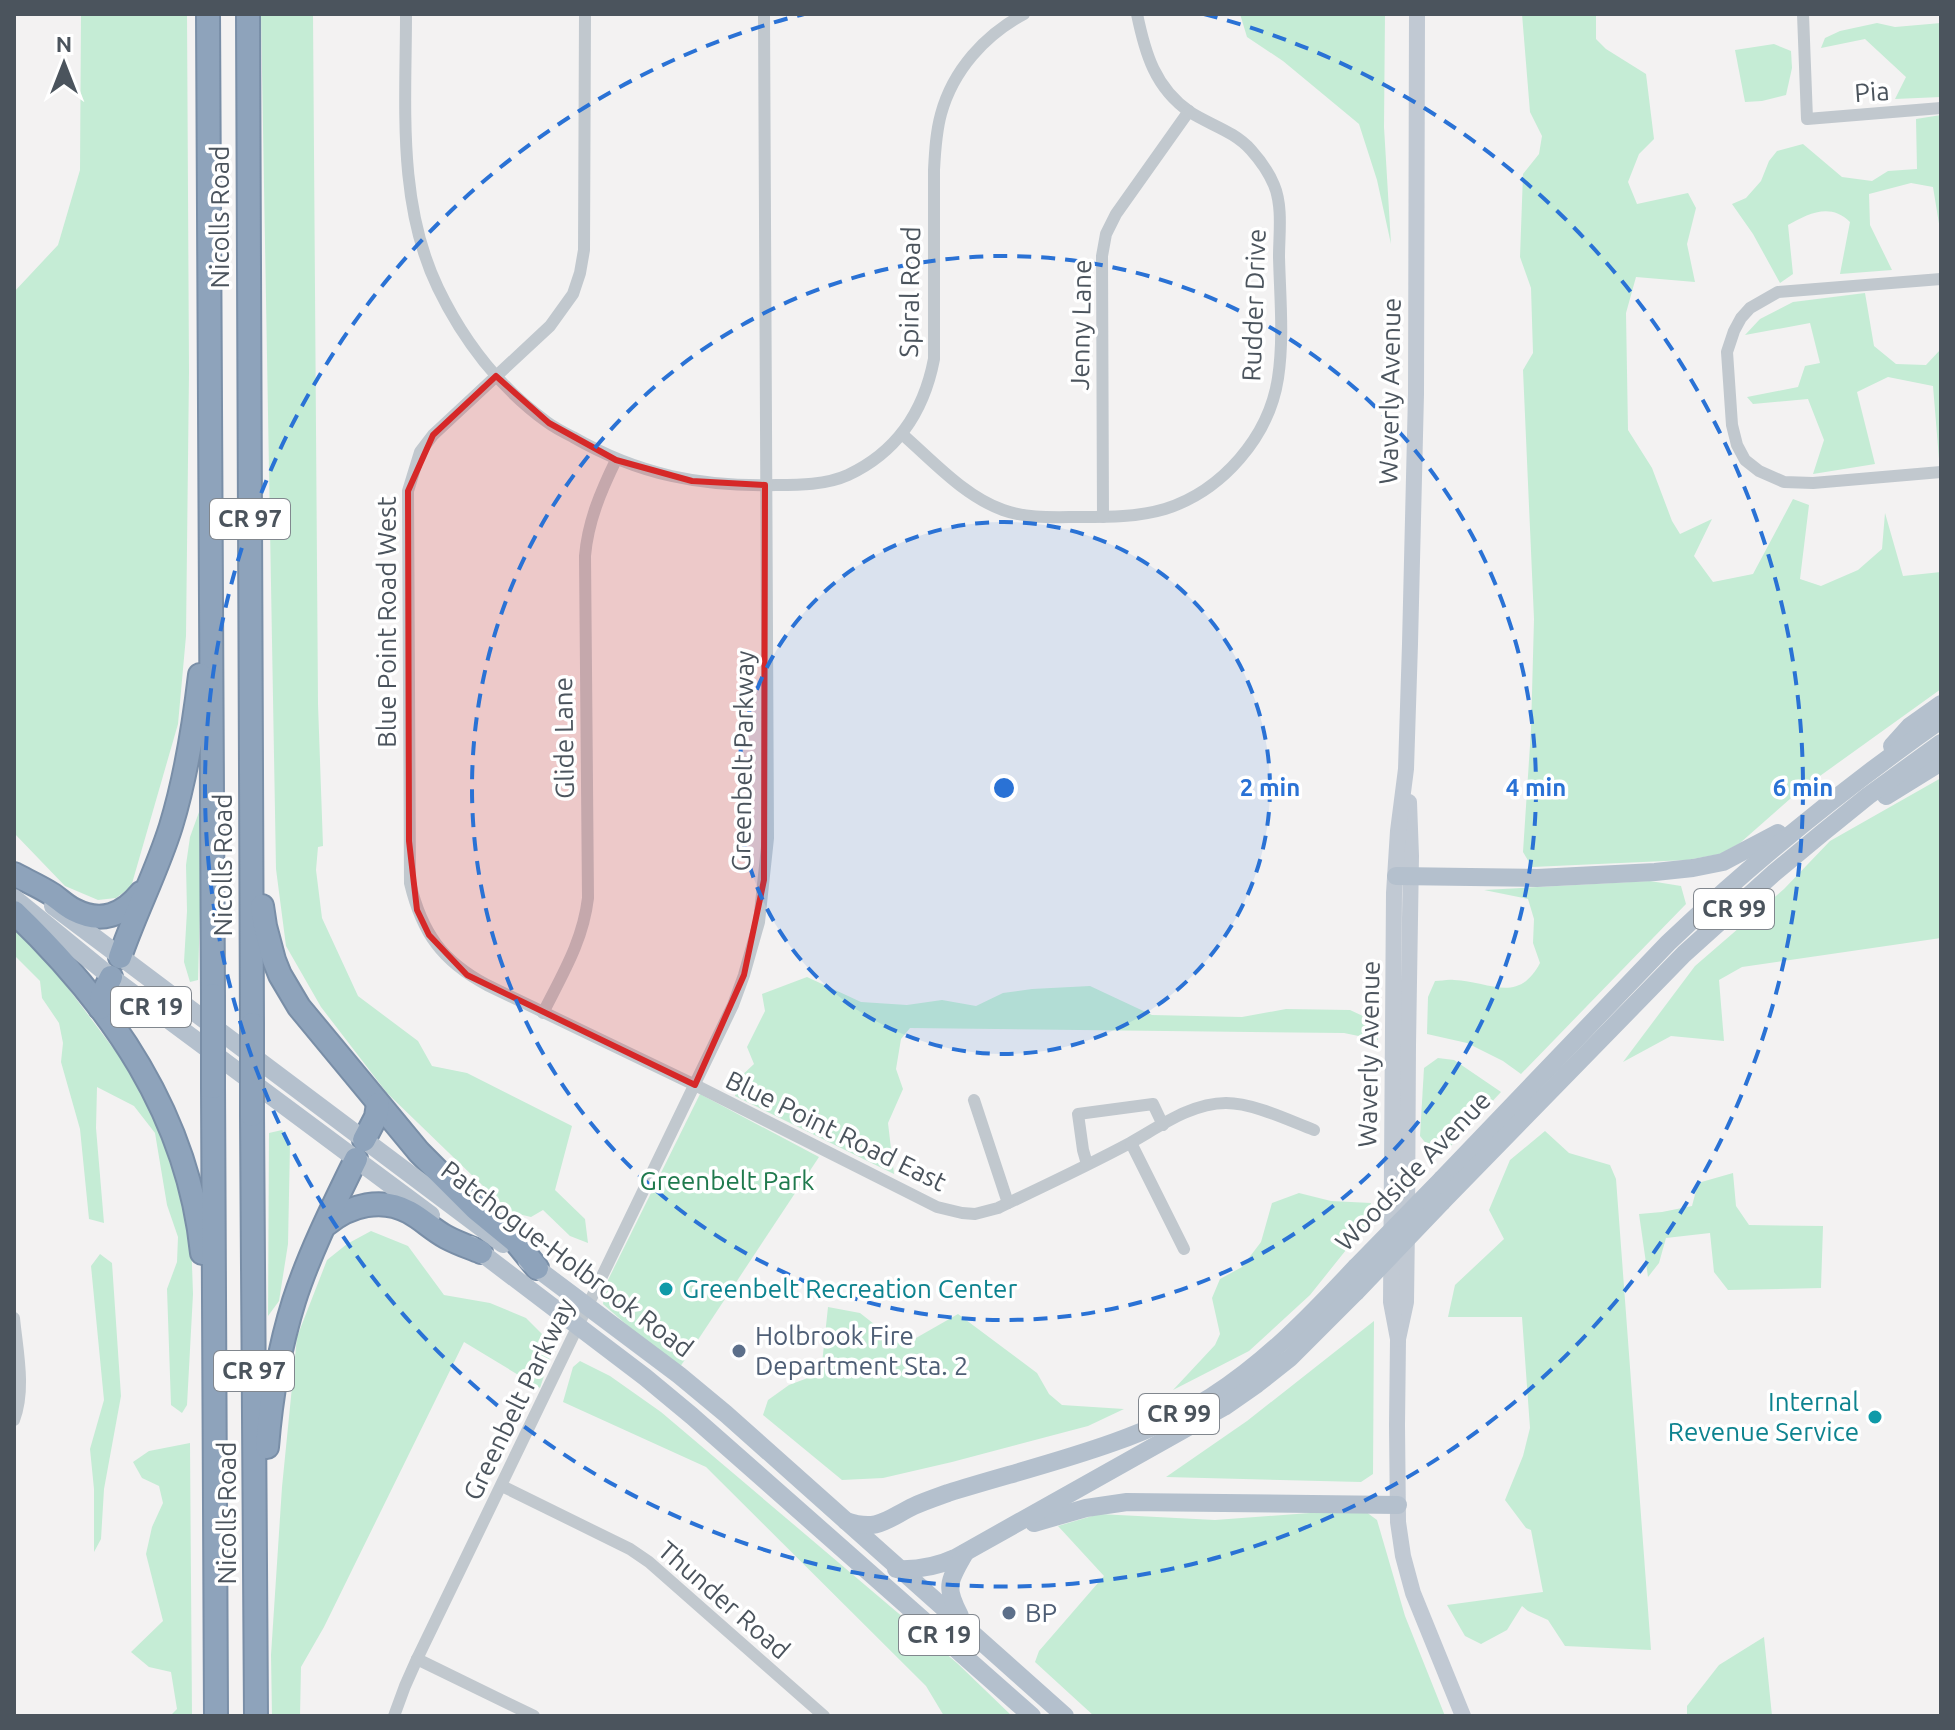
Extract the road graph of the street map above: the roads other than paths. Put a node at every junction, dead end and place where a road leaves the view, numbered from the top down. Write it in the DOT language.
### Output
graph roads {
  1 [pos="208,14"];
  2 [pos="248,14"];
  3 [pos="406,14"];
  4 [pos="585,14"];
  5 [pos="764,14"];
  6 [pos="1024,14"];
  7 [pos="1137,14"];
  8 [pos="1417,14"];
  9 [pos="1803,14"];
  10 [pos="1941,108"];
  11 [pos="1189,111"];
  12 [pos="1941,279"];
  13 [pos="496,376"];
  14 [pos="902,434"];
  15 [pos="616,460"];
  16 [pos="1941,472"];
  17 [pos="765,485"];
  18 [pos="1103,517"];
  19 [pos="211,547"];
  20 [pos="1941,704"];
  21 [pos="1941,720"];
  22 [pos="1941,743"];
  23 [pos="1941,762"];
  24 [pos="1870,770"];
  25 [pos="251,773"];
  26 [pos="1822,808"];
  27 [pos="1821,834"];
  28 [pos="14,874"];
  29 [pos="1403,877"];
  30 [pos="149,883"];
  31 [pos="14,898"];
  32 [pos="14,912"];
  33 [pos="115,967"];
  34 [pos="100,1008"];
  35 [pos="543,1013"];
  36 [pos="695,1085"];
  37 [pos="1539,1090"];
  38 [pos="974,1100"];
  39 [pos="378,1104"];
  40 [pos="1521,1109"];
  41 [pos="1163,1125"];
  42 [pos="1314,1130"];
  43 [pos="1131,1143"];
  44 [pos="360,1150"];
  45 [pos="1087,1164"];
  46 [pos="1008,1203"];
  47 [pos="327,1224"];
  48 [pos="1184,1249"];
  49 [pos="481,1252"];
  50 [pos="537,1268"];
  51 [pos="588,1306"];
  52 [pos="14,1318"];
  53 [pos="578,1326"];
  54 [pos="214,1368"];
  55 [pos="14,1420"];
  56 [pos="502,1486"];
  57 [pos="1398,1505"];
  58 [pos="846,1521"];
  59 [pos="990,1538"];
  60 [pos="965,1553"];
  61 [pos="847,1554"];
  62 [pos="901,1569"];
  63 [pos="965,1626"];
  64 [pos="256,1627"];
  65 [pos="417,1659"];
  66 [pos="216,1716"];
  67 [pos="256,1716"];
  68 [pos="394,1716"];
  69 [pos="534,1716"];
  70 [pos="824,1716"];
  71 [pos="1032,1716"];
  72 [pos="1065,1716"];
  73 [pos="1463,1716"];
  1 -- 19 [label="highway, Nicolls Road / CR 97"];
  2 -- 25 [label="highway, Nicolls Road / CR 97"];
  3 -- 13 [label="street, Spiral Road"];
  4 -- 13 [label="street, Blue Point Road West"];
  5 -- 17 [label="street, Greenbelt Parkway"];
  6 -- 14 [label="street, Spiral Road"];
  7 -- 11 [label="street, Rudder Drive"];
  8 -- 29 [label="street, Waverly Avenue"];
  9 -- 10 [label="street, Pia"];
  11 -- 18 [label="street, Jenny Lane"];
  11 -- 18 [label="street, Rudder Drive"];
  12 -- 16 [label="street"];
  13 -- 15 [label="street, Spiral Road"];
  13 -- 35 [label="street, Blue Point Road West"];
  14 -- 17 [label="street, Spiral Road"];
  14 -- 18 [label="street, Rudder Drive"];
  15 -- 17 [label="street, Spiral Road"];
  15 -- 35 [label="street, Glide Lane"];
  17 -- 36 [label="street, Greenbelt Parkway"];
  19 -- 30 [label="highway"];
  19 -- 54 [label="highway, Nicolls Road / CR 97, bridge"];
  20 -- 24 [label="main road"];
  21 -- 24 [label="main road, Woodside Avenue / CR 99"];
  22 -- 27 [label="main road, Woodside Avenue / CR 99"];
  23 -- 27 [label="main road"];
  24 -- 26 [label="main road, Woodside Avenue / CR 99"];
  25 -- 39 [label="highway"];
  25 -- 64 [label="highway, Nicolls Road / CR 97, bridge"];
  26 -- 29 [label="main road"];
  26 -- 37 [label="main road, Woodside Avenue / CR 99"];
  27 -- 37 [label="main road, Woodside Avenue / CR 99"];
  28 -- 30 [label="highway"];
  28 -- 33 [label="main road, Patchogue-Holbrook Road / CR 19"];
  29 -- 57 [label="street, Waverly Avenue"];
  30 -- 33 [label="highway"];
  31 -- 33 [label="main road, Patchogue-Holbrook Road / CR 19"];
  32 -- 34 [label="highway"];
  33 -- 34 [label="highway"];
  33 -- 44 [label="main road, Patchogue-Holbrook Road / CR 19"];
  34 -- 54 [label="highway"];
  35 -- 36 [label="street, Blue Point Road West"];
  36 -- 46 [label="street, Blue Point Road East"];
  36 -- 51 [label="street, Greenbelt Parkway"];
  37 -- 40 [label="main road, Woodside Avenue / CR 99"];
  38 -- 46 [label="street"];
  39 -- 44 [label="highway"];
  39 -- 50 [label="highway"];
  40 -- 58 [label="main road, Woodside Avenue / CR 99, bridge"];
  40 -- 59 [label="main road, Woodside Avenue / CR 99, bridge"];
  41 -- 42 [label="street, Blue Point Road East"];
  41 -- 43 [label="street, Blue Point Road East"];
  41 -- 45 [label="street"];
  43 -- 45 [label="street, Blue Point Road East"];
  43 -- 48 [label="street"];
  44 -- 47 [label="highway"];
  44 -- 49 [label="main road, Patchogue-Holbrook Road / CR 19"];
  44 -- 50 [label="main road, Patchogue-Holbrook Road / CR 19"];
  45 -- 46 [label="street, Blue Point Road East"];
  47 -- 49 [label="highway"];
  47 -- 64 [label="highway"];
  49 -- 53 [label="main road, Patchogue-Holbrook Road / CR 19"];
  50 -- 51 [label="main road, Patchogue-Holbrook Road / CR 19"];
  51 -- 53 [label="street, Greenbelt Parkway"];
  51 -- 58 [label="main road, Patchogue-Holbrook Road / CR 19"];
  52 -- 55 [label="street"];
  53 -- 56 [label="street, Greenbelt Parkway"];
  53 -- 61 [label="main road, Patchogue-Holbrook Road / CR 19"];
  54 -- 66 [label="highway, Nicolls Road / CR 97"];
  56 -- 65 [label="street, Greenbelt Parkway"];
  56 -- 70 [label="street, Thunder Road"];
  57 -- 59 [label="main road"];
  57 -- 73 [label="street, Waverly Avenue"];
  58 -- 62 [label="main road, Patchogue-Holbrook Road / CR 19"];
  59 -- 60 [label="main road, Woodside Avenue / CR 99"];
  60 -- 62 [label="main road, Woodside Avenue / CR 99"];
  60 -- 63 [label="main road"];
  61 -- 62 [label="main road, CR 99"];
  61 -- 71 [label="main road, Patchogue-Holbrook Road / CR 19"];
  62 -- 63 [label="main road, Patchogue-Holbrook Road / CR 19"];
  63 -- 72 [label="main road, Patchogue-Holbrook Road / CR 19"];
  64 -- 67 [label="highway, Nicolls Road / CR 97"];
  65 -- 68 [label="street, Greenbelt Parkway"];
  65 -- 69 [label="street"];
}
